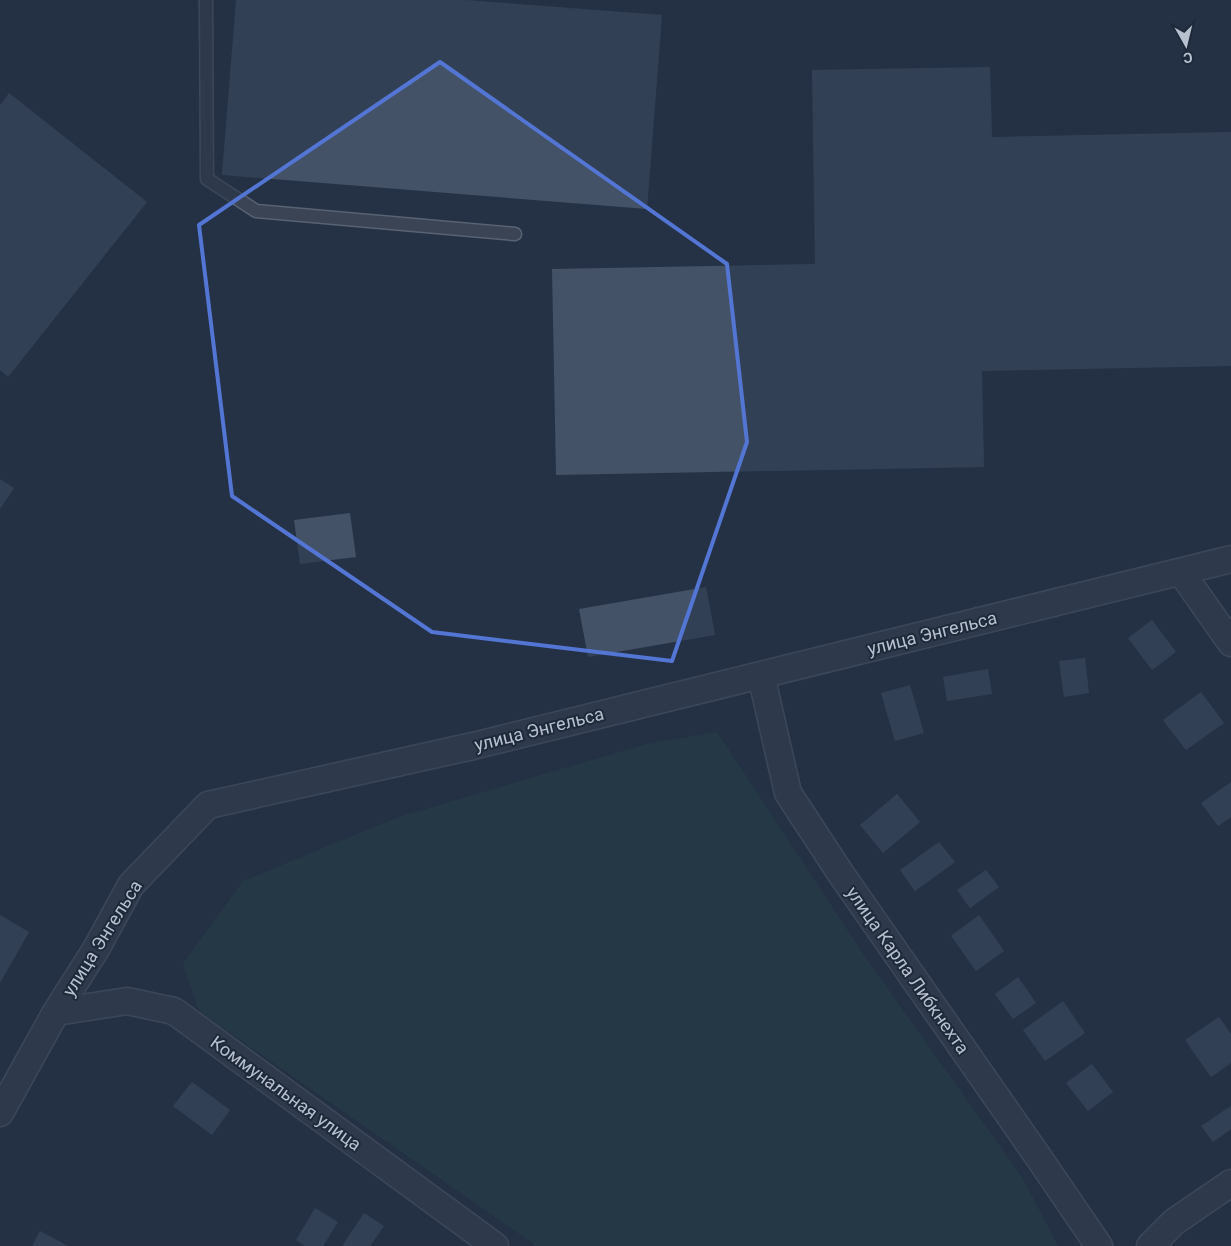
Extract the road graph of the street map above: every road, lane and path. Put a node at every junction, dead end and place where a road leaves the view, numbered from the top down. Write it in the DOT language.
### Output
graph roads {
  1 [pos="206,0"];
  2 [pos="515,234"];
  3 [pos="1231,559"];
  4 [pos="1181,572"];
  5 [pos="1231,643"];
  6 [pos="760,675"];
  7 [pos="56,1012"];
  8 [pos="0,1113"];
  9 [pos="1231,1183"];
  10 [pos="495,1246"];
  11 [pos="1099,1246"];
  12 [pos="1150,1246"];
  1 -- 2 [label="lane"];
  3 -- 4 [label="street, улица Энгельса"];
  4 -- 5 [label="street"];
  4 -- 6 [label="street, улица Энгельса"];
  6 -- 7 [label="street, улица Энгельса"];
  6 -- 11 [label="street, улица Карла Либкнехта"];
  7 -- 8 [label="street, улица Энгельса"];
  7 -- 10 [label="street, Коммунальная улица"];
  9 -- 12 [label="street"];
}
